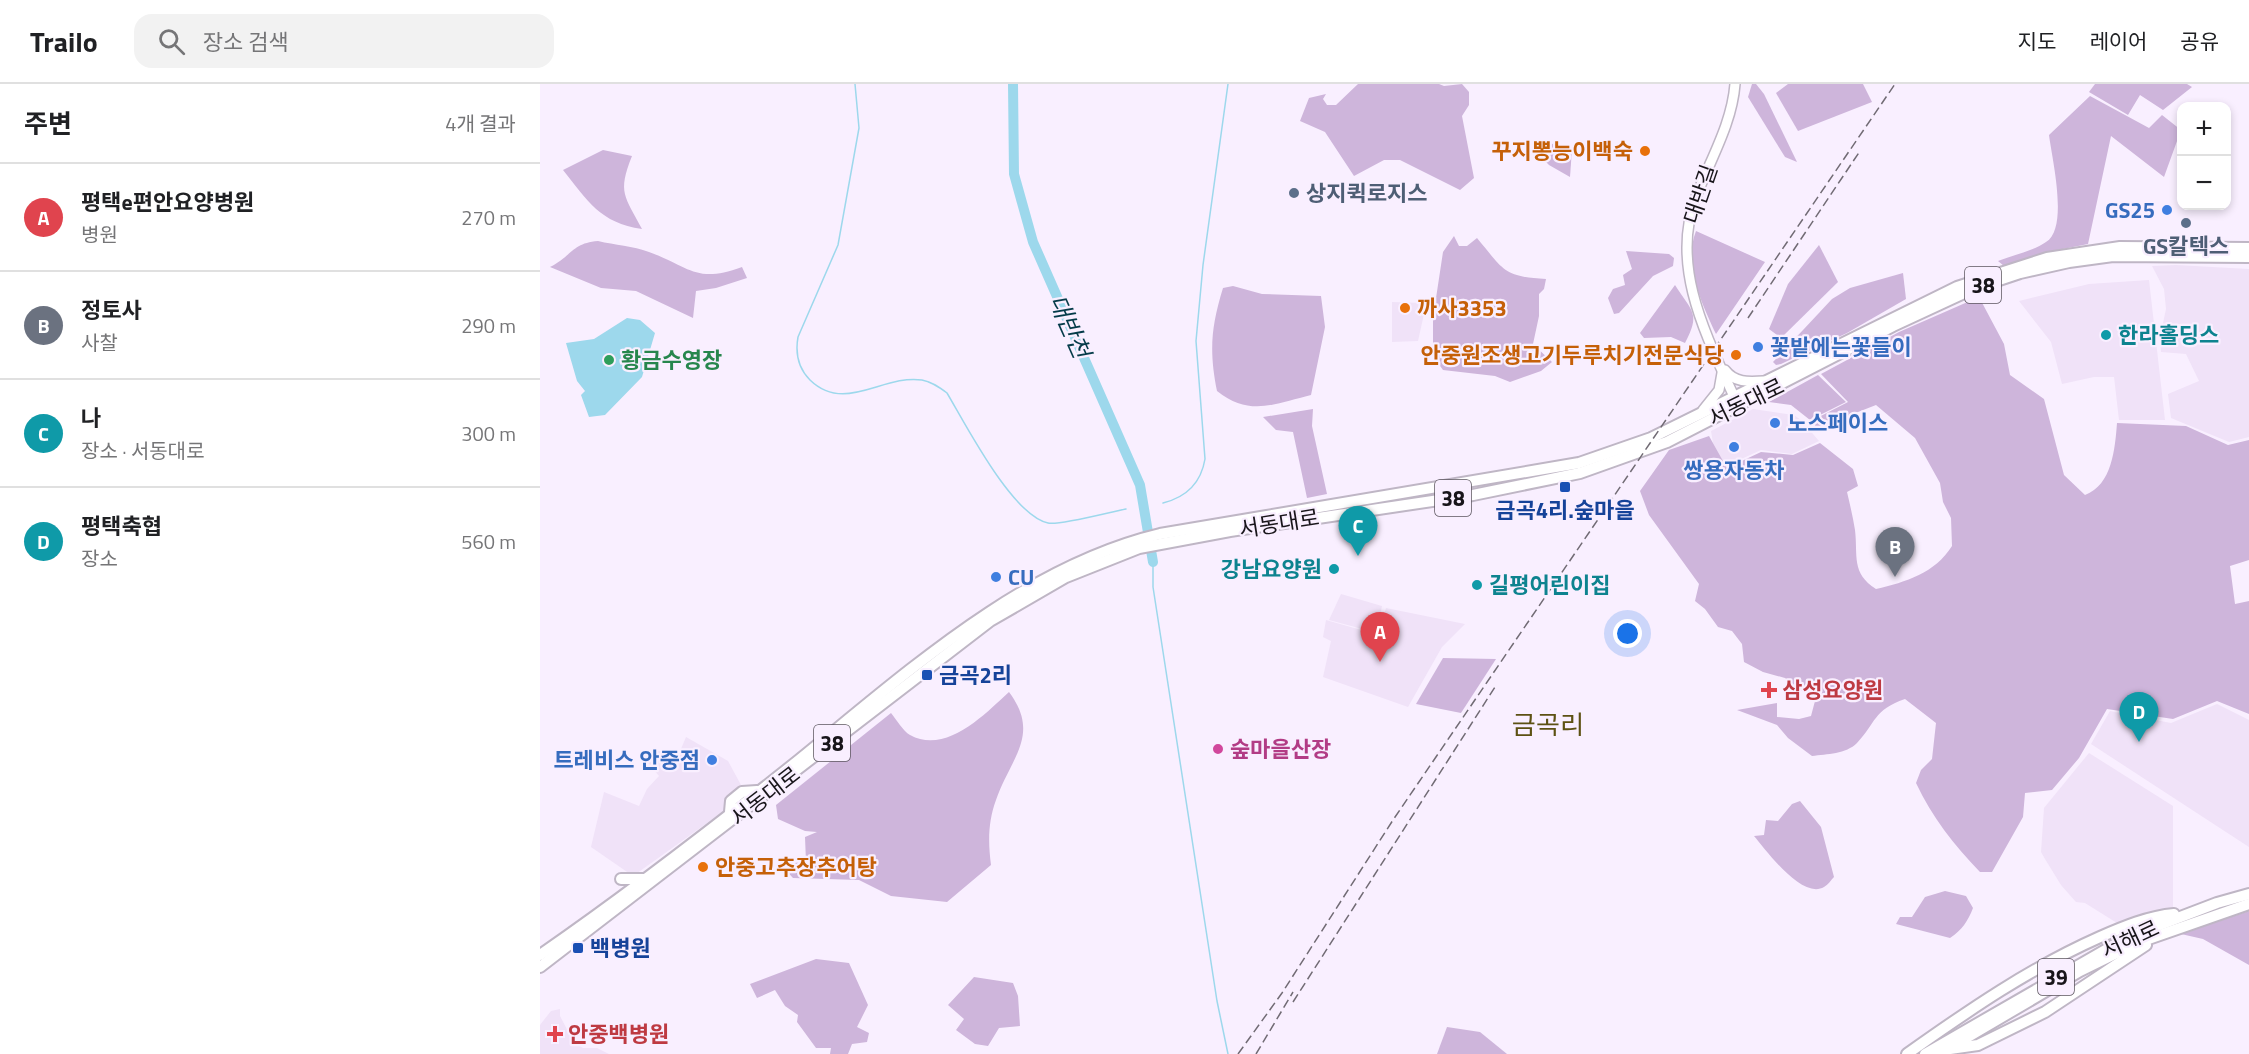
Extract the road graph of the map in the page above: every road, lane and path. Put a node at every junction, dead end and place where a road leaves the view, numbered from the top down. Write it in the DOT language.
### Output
graph roads {
  1 [pos="1735,84"];
  2 [pos="2249,248"];
  3 [pos="2249,257"];
  4 [pos="1723,370"];
  5 [pos="1769,381"];
  6 [pos="1738,401"];
  7 [pos="1696,417"];
  8 [pos="1155,540"];
  9 [pos="1141,544"];
  10 [pos="621,879"];
  11 [pos="645,879"];
  12 [pos="2249,894"];
  13 [pos="2249,904"];
  14 [pos="2193,912"];
  15 [pos="2163,933"];
  16 [pos="540,955"];
  17 [pos="540,967"];
  18 [pos="1943,1052"];
  19 [pos="1907,1054"];
  20 [pos="1925,1054"];
  1 -- 4 [label="street, 대반길"];
  2 -- 5 [label="main road, 서동대로 / 38"];
  3 -- 6 [label="main road, 서동대로 / 38"];
  4 -- 5 [label="street"];
  4 -- 6 [label="street, 대반길"];
  4 -- 7 [label="street"];
  5 -- 6 [label="main road, 서동대로 / 38"];
  6 -- 7 [label="main road, 서동대로 / 38"];
  6 -- 8 [label="main road, 서동대로 / 38"];
  7 -- 8 [label="main road, 서동대로 / 38"];
  8 -- 9 [label="main road, 서동대로 / 38"];
  9 -- 11 [label="main road, 서동대로 / 38"];
  9 -- 17 [label="main road, 서동대로 / 38"];
  10 -- 11 [label="main road"];
  11 -- 16 [label="main road, 서동대로 / 38"];
  12 -- 14 [label="main road, 서해로 / 39"];
  13 -- 15 [label="main road, 서해로 / 39"];
  14 -- 19 [label="main road"];
  14 -- 20 [label="main road, 서해로 / 39"];
  15 -- 18 [label="main road, 서해로 / 39"];
  15 -- 18 [label="main road"];
}
